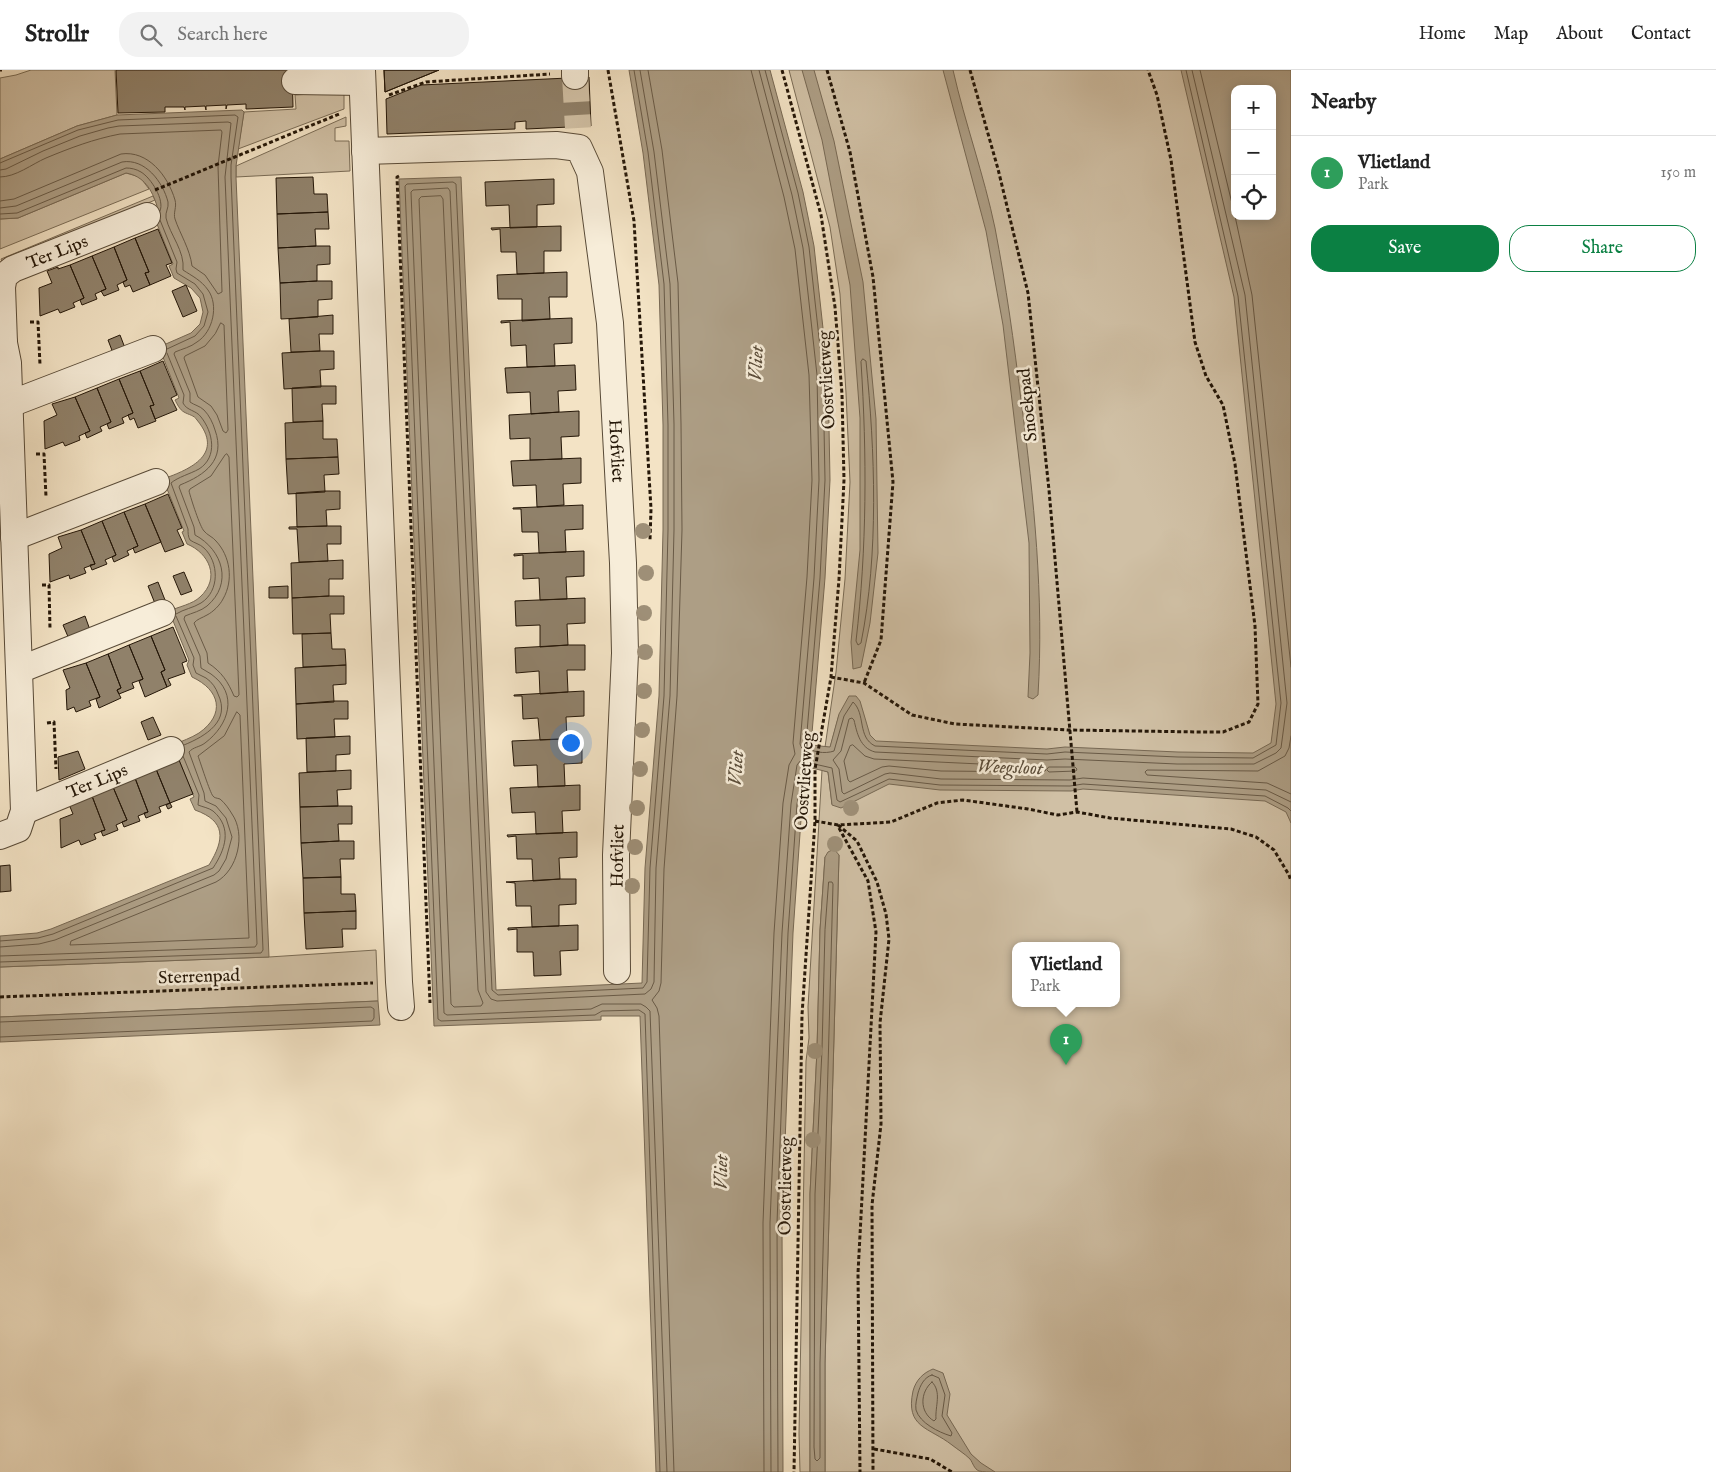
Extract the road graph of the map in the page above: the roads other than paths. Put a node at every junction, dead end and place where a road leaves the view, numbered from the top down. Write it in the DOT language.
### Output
graph roads {
  1 [pos="294,81"];
  2 [pos="362,85"];
  3 [pos="365,151"];
  4 [pos="148,205"];
  5 [pos="2,341"];
  6 [pos="152,349"];
  7 [pos="10,404"];
  8 [pos="156,482"];
  9 [pos="14,537"];
  10 [pos="162,613"];
  11 [pos="19,670"];
  12 [pos="171,750"];
  13 [pos="24,811"];
  14 [pos="0,836"];
  15 [pos="617,971"];
  16 [pos="400,994"];
  1 -- 2 [label="street"];
  2 -- 3 [label="street"];
  3 -- 15 [label="street, Hofvliet"];
  3 -- 16 [label="street"];
  4 -- 5 [label="street, Ter Lips"];
  5 -- 7 [label="street, Ter Lips"];
  6 -- 7 [label="street"];
  7 -- 9 [label="street, Ter Lips"];
  8 -- 9 [label="street"];
  9 -- 11 [label="street, Ter Lips"];
  10 -- 11 [label="street"];
  11 -- 13 [label="street, Ter Lips"];
  12 -- 13 [label="street, Ter Lips"];
  13 -- 14 [label="street"];
}
